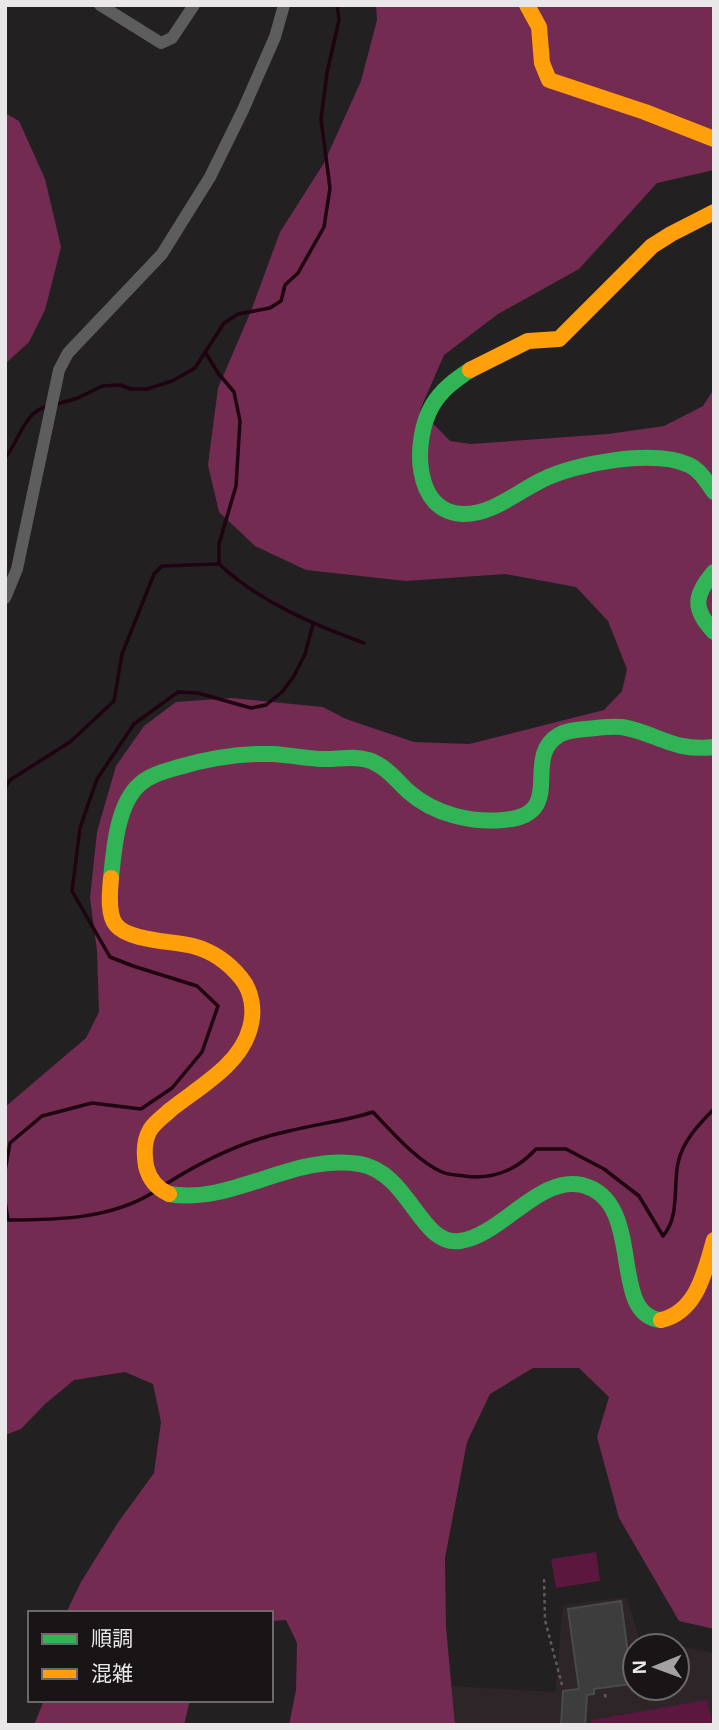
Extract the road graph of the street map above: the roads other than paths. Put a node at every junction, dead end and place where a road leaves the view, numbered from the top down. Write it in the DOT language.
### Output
graph roads {
  1 [pos="100,5"];
  2 [pos="194,5"];
  3 [pos="284,5"];
  4 [pos="527,5"];
  5 [pos="714,139"];
  6 [pos="714,212"];
  7 [pos="714,492"];
  8 [pos="714,572"];
  9 [pos="5,598"];
  10 [pos="714,632"];
  11 [pos="714,747"];
  12 [pos="714,1240"];
  1 -- 2 [label="street"];
  3 -- 9 [label="street"];
  4 -- 5 [label="street"];
  6 -- 7 [label="street"];
  8 -- 10 [label="street"];
  11 -- 12 [label="street"];
}
